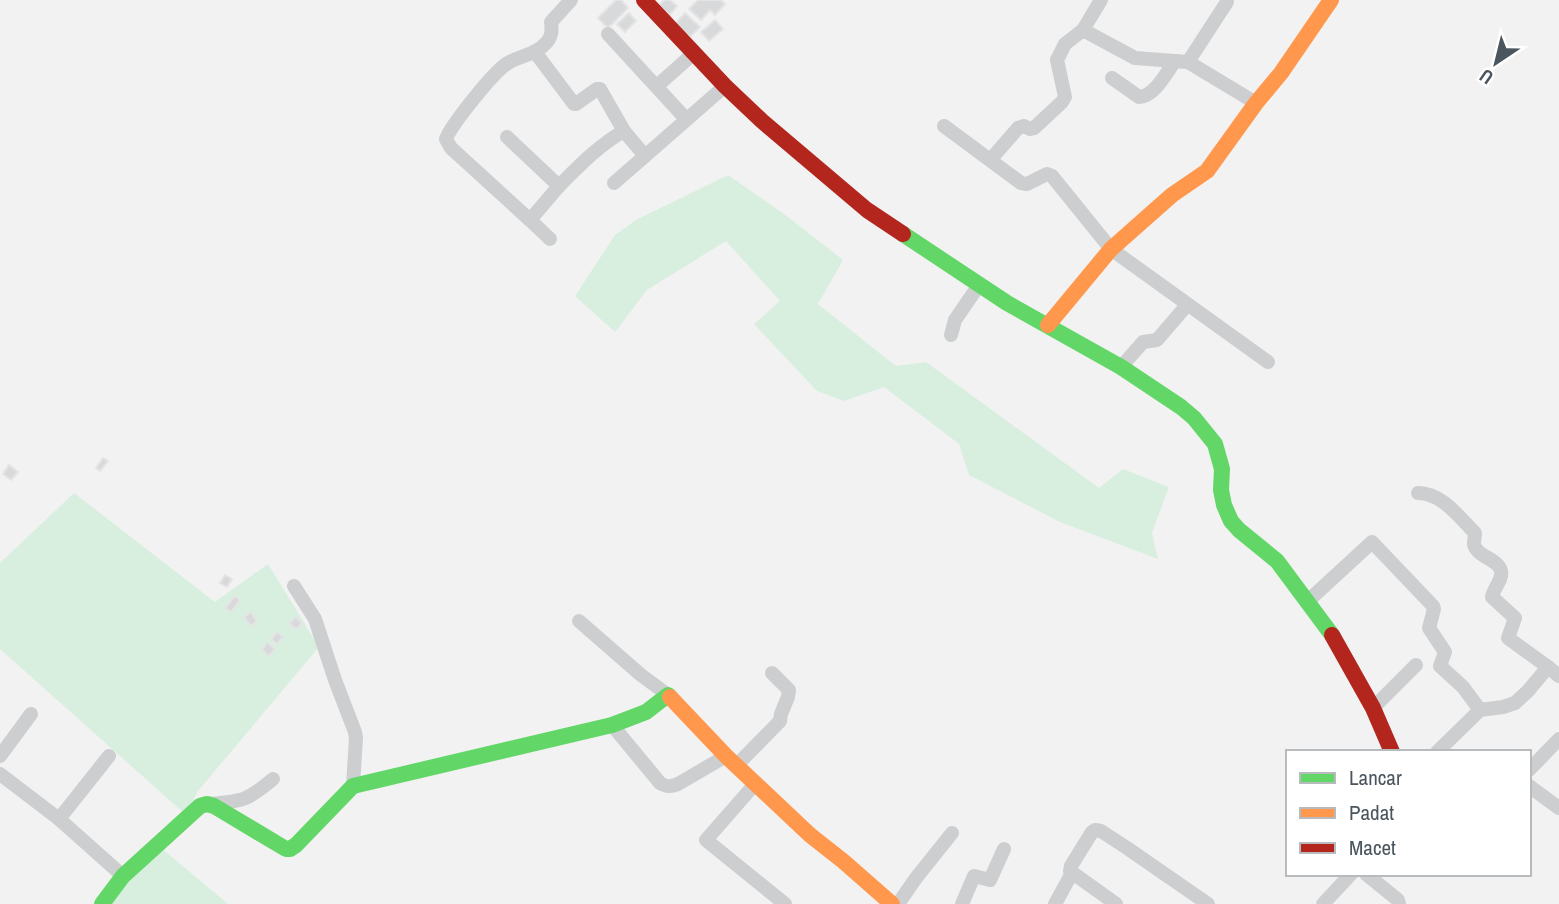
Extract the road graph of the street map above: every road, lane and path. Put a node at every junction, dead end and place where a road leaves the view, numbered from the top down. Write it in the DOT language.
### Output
graph roads {
  1 [pos="571,0"];
  2 [pos="644,0"];
  3 [pos="1101,0"];
  4 [pos="1331,0"];
  5 [pos="1227,2"];
  6 [pos="1083,30"];
  7 [pos="608,34"];
  8 [pos="535,52"];
  9 [pos="694,53"];
  10 [pos="1181,62"];
  11 [pos="1112,78"];
  12 [pos="657,86"];
  13 [pos="725,86"];
  14 [pos="1256,103"];
  15 [pos="687,119"];
  16 [pos="944,126"];
  17 [pos="624,131"];
  18 [pos="507,137"];
  19 [pos="645,156"];
  20 [pos="991,159"];
  21 [pos="614,183"];
  22 [pos="559,186"];
  23 [pos="530,220"];
  24 [pos="550,239"];
  25 [pos="1111,249"];
  26 [pos="979,285"];
  27 [pos="1187,305"];
  28 [pos="1048,325"];
  29 [pos="951,335"];
  30 [pos="1268,362"];
  31 [pos="1121,368"];
  32 [pos="1418,493"];
  33 [pos="294,586"];
  34 [pos="1310,603"];
  35 [pos="579,621"];
  36 [pos="1416,665"];
  37 [pos="1553,671"];
  38 [pos="772,673"];
  39 [pos="668,695"];
  40 [pos="1373,708"];
  41 [pos="1480,709"];
  42 [pos="31,714"];
  43 [pos="612,725"];
  44 [pos="1559,739"];
  45 [pos="1391,750"];
  46 [pos="1439,750"];
  47 [pos="0,756"];
  48 [pos="109,756"];
  49 [pos="731,761"];
  50 [pos="1531,768"];
  51 [pos="0,774"];
  52 [pos="273,779"];
  53 [pos="755,784"];
  54 [pos="353,786"];
  55 [pos="1531,787"];
  56 [pos="207,804"];
  57 [pos="1559,808"];
  58 [pos="58,820"];
  59 [pos="952,833"];
  60 [pos="1004,849"];
  61 [pos="1072,873"];
  62 [pos="123,876"];
  63 [pos="1349,876"];
  64 [pos="1368,876"];
  65 [pos="102,904"];
  66 [pos="785,904"];
  67 [pos="892,904"];
  68 [pos="898,904"];
  69 [pos="962,904"];
  70 [pos="1055,904"];
  71 [pos="1116,904"];
  72 [pos="1209,904"];
  73 [pos="1323,904"];
  74 [pos="1399,904"];
  1 -- 8 [label="street"];
  2 -- 9 [label="street"];
  3 -- 6 [label="street"];
  4 -- 14 [label="street"];
  5 -- 10 [label="street"];
  6 -- 10 [label="street"];
  6 -- 20 [label="street"];
  7 -- 12 [label="street"];
  8 -- 17 [label="street"];
  8 -- 23 [label="street"];
  9 -- 12 [label="street"];
  9 -- 13 [label="street"];
  10 -- 11 [label="street"];
  10 -- 14 [label="street"];
  12 -- 15 [label="street"];
  13 -- 15 [label="street"];
  13 -- 26 [label="street"];
  14 -- 25 [label="street"];
  15 -- 19 [label="street"];
  16 -- 20 [label="street"];
  17 -- 19 [label="street"];
  17 -- 22 [label="street"];
  18 -- 22 [label="street"];
  19 -- 21 [label="street"];
  20 -- 25 [label="street"];
  22 -- 23 [label="street"];
  23 -- 24 [label="street"];
  25 -- 27 [label="street"];
  25 -- 28 [label="street"];
  26 -- 28 [label="street"];
  26 -- 29 [label="street"];
  27 -- 30 [label="street"];
  27 -- 31 [label="street"];
  28 -- 31 [label="street"];
  31 -- 34 [label="street"];
  32 -- 37 [label="street"];
  33 -- 54 [label="street"];
  34 -- 40 [label="street"];
  34 -- 41 [label="street"];
  35 -- 39 [label="street"];
  36 -- 40 [label="street"];
  37 -- 41 [label="street"];
  38 -- 49 [label="street"];
  39 -- 43 [label="street"];
  39 -- 49 [label="street"];
  40 -- 45 [label="street"];
  41 -- 46 [label="street"];
  42 -- 47 [label="street"];
  43 -- 49 [label="street"];
  43 -- 54 [label="street"];
  44 -- 50 [label="street"];
  48 -- 58 [label="street"];
  49 -- 53 [label="street"];
  51 -- 58 [label="street"];
  52 -- 56 [label="street"];
  53 -- 66 [label="street"];
  53 -- 67 [label="street"];
  54 -- 56 [label="street"];
  55 -- 57 [label="street"];
  56 -- 62 [label="street"];
  58 -- 62 [label="street"];
  59 -- 68 [label="street"];
  60 -- 69 [label="street"];
  61 -- 70 [label="street"];
  61 -- 71 [label="street"];
  61 -- 72 [label="street"];
  62 -- 65 [label="street"];
  63 -- 73 [label="street"];
  64 -- 74 [label="street"];
}
